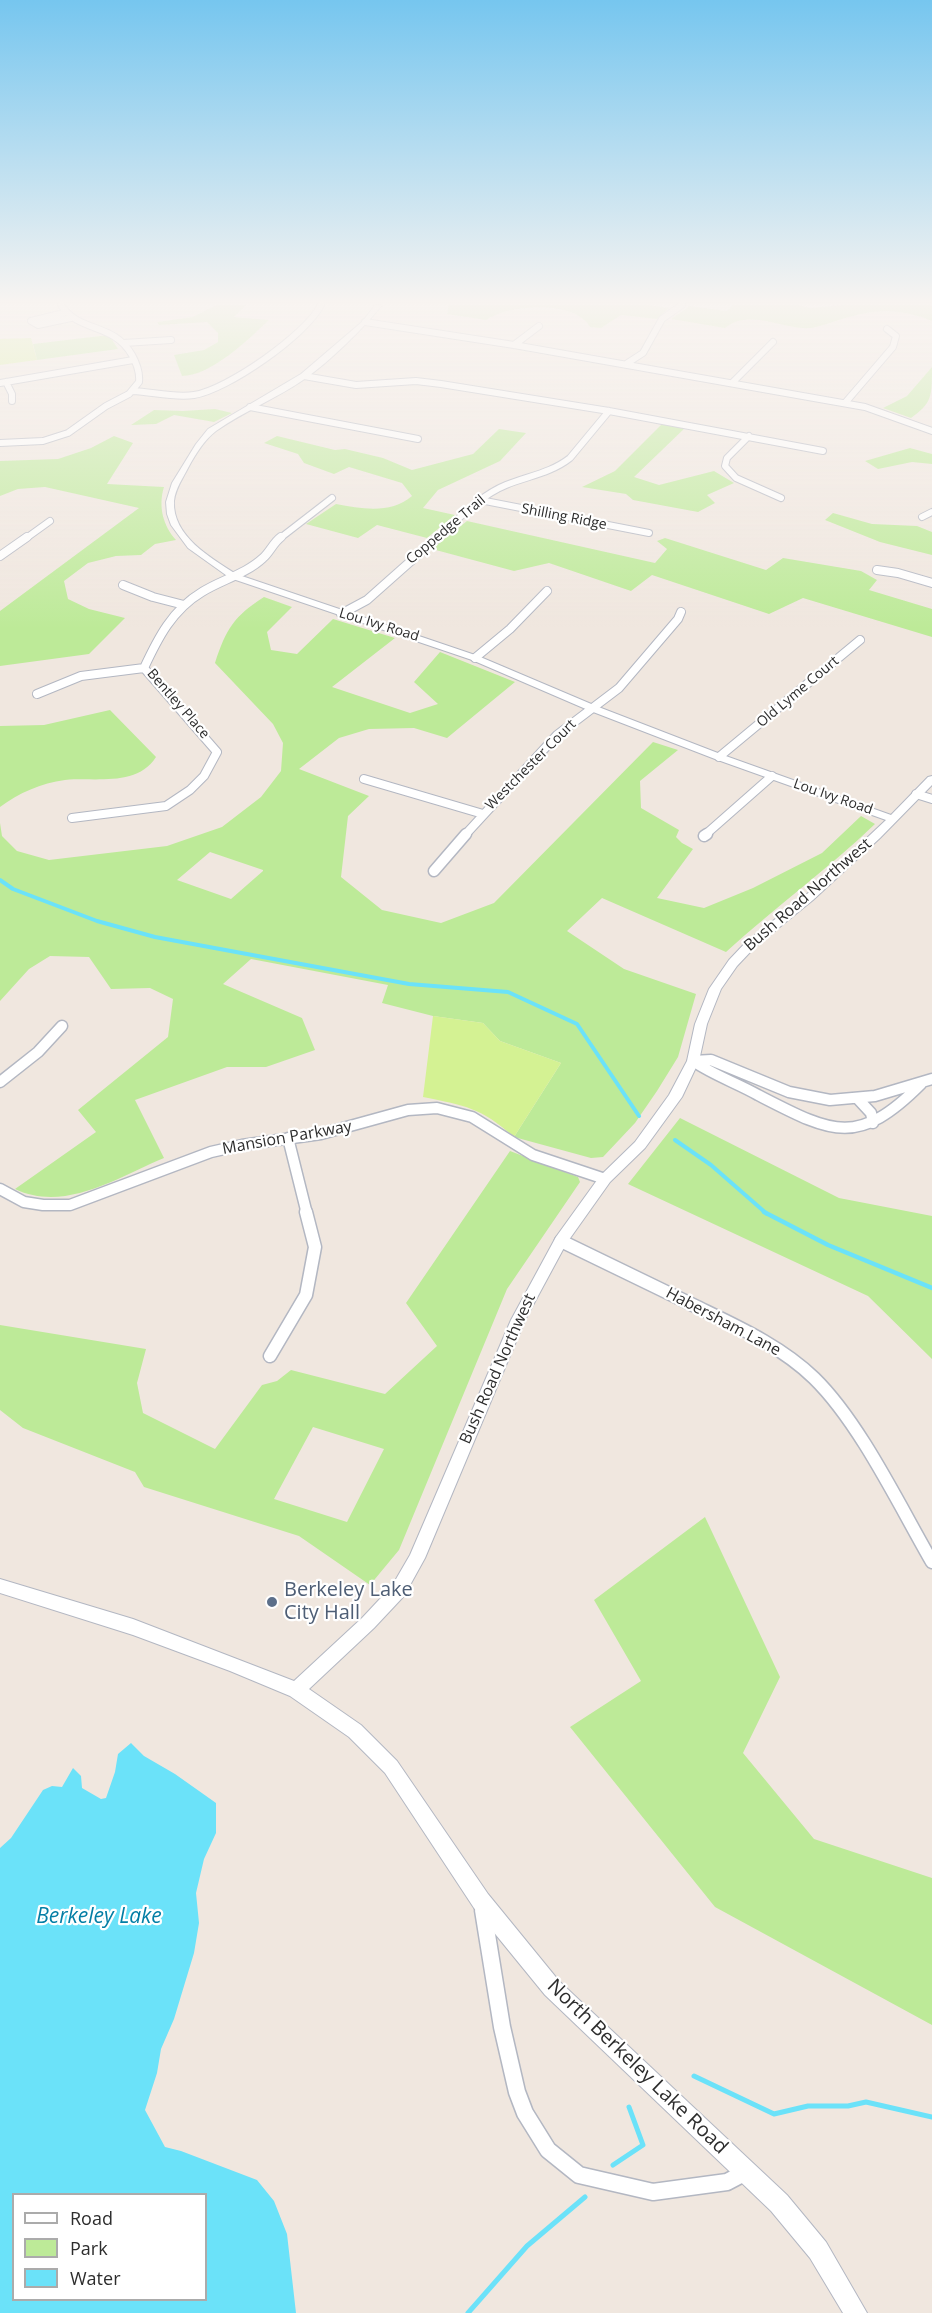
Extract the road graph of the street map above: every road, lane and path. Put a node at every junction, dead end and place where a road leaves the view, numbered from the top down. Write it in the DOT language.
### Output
graph roads {
  1 [pos="96,413"];
  2 [pos="240,413"];
  3 [pos="281,413"];
  4 [pos="607,413"];
  5 [pos="620,413"];
  6 [pos="882,413"];
  7 [pos="932,430"];
  8 [pos="749,436"];
  9 [pos="418,439"];
  10 [pos="0,443"];
  11 [pos="823,451"];
  12 [pos="332,498"];
  13 [pos="781,498"];
  14 [pos="480,500"];
  15 [pos="932,512"];
  16 [pos="922,517"];
  17 [pos="51,521"];
  18 [pos="649,533"];
  19 [pos="0,556"];
  20 [pos="877,570"];
  21 [pos="233,576"];
  22 [pos="932,583"];
  23 [pos="123,585"];
  24 [pos="547,591"];
  25 [pos="184,605"];
  26 [pos="681,612"];
  27 [pos="341,614"];
  28 [pos="860,640"];
  29 [pos="476,657"];
  30 [pos="144,668"];
  31 [pos="37,694"];
  32 [pos="592,708"];
  33 [pos="719,757"];
  34 [pos="772,776"];
  35 [pos="364,779"];
  36 [pos="932,779"];
  37 [pos="916,794"];
  38 [pos="932,799"];
  39 [pos="483,814"];
  40 [pos="72,818"];
  41 [pos="893,819"];
  42 [pos="704,836"];
  43 [pos="434,871"];
  44 [pos="62,1026"];
  45 [pos="693,1061"];
  46 [pos="932,1079"];
  47 [pos="0,1082"];
  48 [pos="921,1084"];
  49 [pos="858,1099"];
  50 [pos="873,1123"];
  51 [pos="288,1138"];
  52 [pos="605,1179"];
  53 [pos="0,1189"];
  54 [pos="561,1240"];
  55 [pos="270,1356"];
  56 [pos="932,1562"];
  57 [pos="0,1586"];
  58 [pos="296,1690"];
  59 [pos="481,1901"];
  60 [pos="746,2172"];
  61 [pos="856,2313"];
  1 -- 10 [label="street"];
  2 -- 21 [label="street, Lou Ivy Road"];
  3 -- 9 [label="street"];
  4 -- 14 [label="street, Coppedge Trail"];
  5 -- 8 [label="street"];
  6 -- 7 [label="street"];
  8 -- 11 [label="street"];
  8 -- 13 [label="street"];
  12 -- 21 [label="street, Bentley Place"];
  14 -- 18 [label="street, Shilling Ridge"];
  14 -- 27 [label="street, Coppedge Trail"];
  15 -- 16 [label="street"];
  17 -- 19 [label="street"];
  20 -- 22 [label="street"];
  21 -- 25 [label="street, Bentley Place"];
  21 -- 27 [label="street, Lou Ivy Road"];
  23 -- 25 [label="street"];
  24 -- 29 [label="street"];
  25 -- 30 [label="street, Bentley Place"];
  26 -- 32 [label="street, Westchester Court"];
  27 -- 29 [label="street, Lou Ivy Road"];
  28 -- 33 [label="street, Old Lyme Court"];
  29 -- 32 [label="street, Lou Ivy Road"];
  30 -- 31 [label="street"];
  30 -- 40 [label="street, Bentley Place"];
  32 -- 33 [label="street, Lou Ivy Road"];
  32 -- 39 [label="street, Westchester Court"];
  33 -- 34 [label="street, Lou Ivy Road"];
  34 -- 41 [label="street, Lou Ivy Road"];
  34 -- 42 [label="street"];
  35 -- 39 [label="street"];
  36 -- 37 [label="street, Bush Road Northwest"];
  37 -- 38 [label="street"];
  37 -- 41 [label="street, Bush Road Northwest"];
  39 -- 43 [label="street, Westchester Court"];
  41 -- 45 [label="street, Bush Road Northwest"];
  44 -- 47 [label="street"];
  45 -- 49 [label="street"];
  45 -- 50 [label="street"];
  45 -- 52 [label="street, Bush Road Northwest"];
  46 -- 48 [label="street"];
  48 -- 49 [label="street"];
  48 -- 50 [label="street"];
  49 -- 50 [label="street"];
  51 -- 52 [label="street, Mansion Parkway"];
  51 -- 53 [label="street, Mansion Parkway"];
  51 -- 55 [label="street"];
  52 -- 54 [label="street, Bush Road Northwest"];
  54 -- 56 [label="street, Habersham Lane"];
  54 -- 58 [label="street, Bush Road Northwest"];
  57 -- 58 [label="street, North Berkeley Lake Road"];
  58 -- 59 [label="street, North Berkeley Lake Road"];
  59 -- 60 [label="street, North Berkeley Lake Road"];
  59 -- 60 [label="street"];
  60 -- 61 [label="street, North Berkeley Lake Road"];
}
